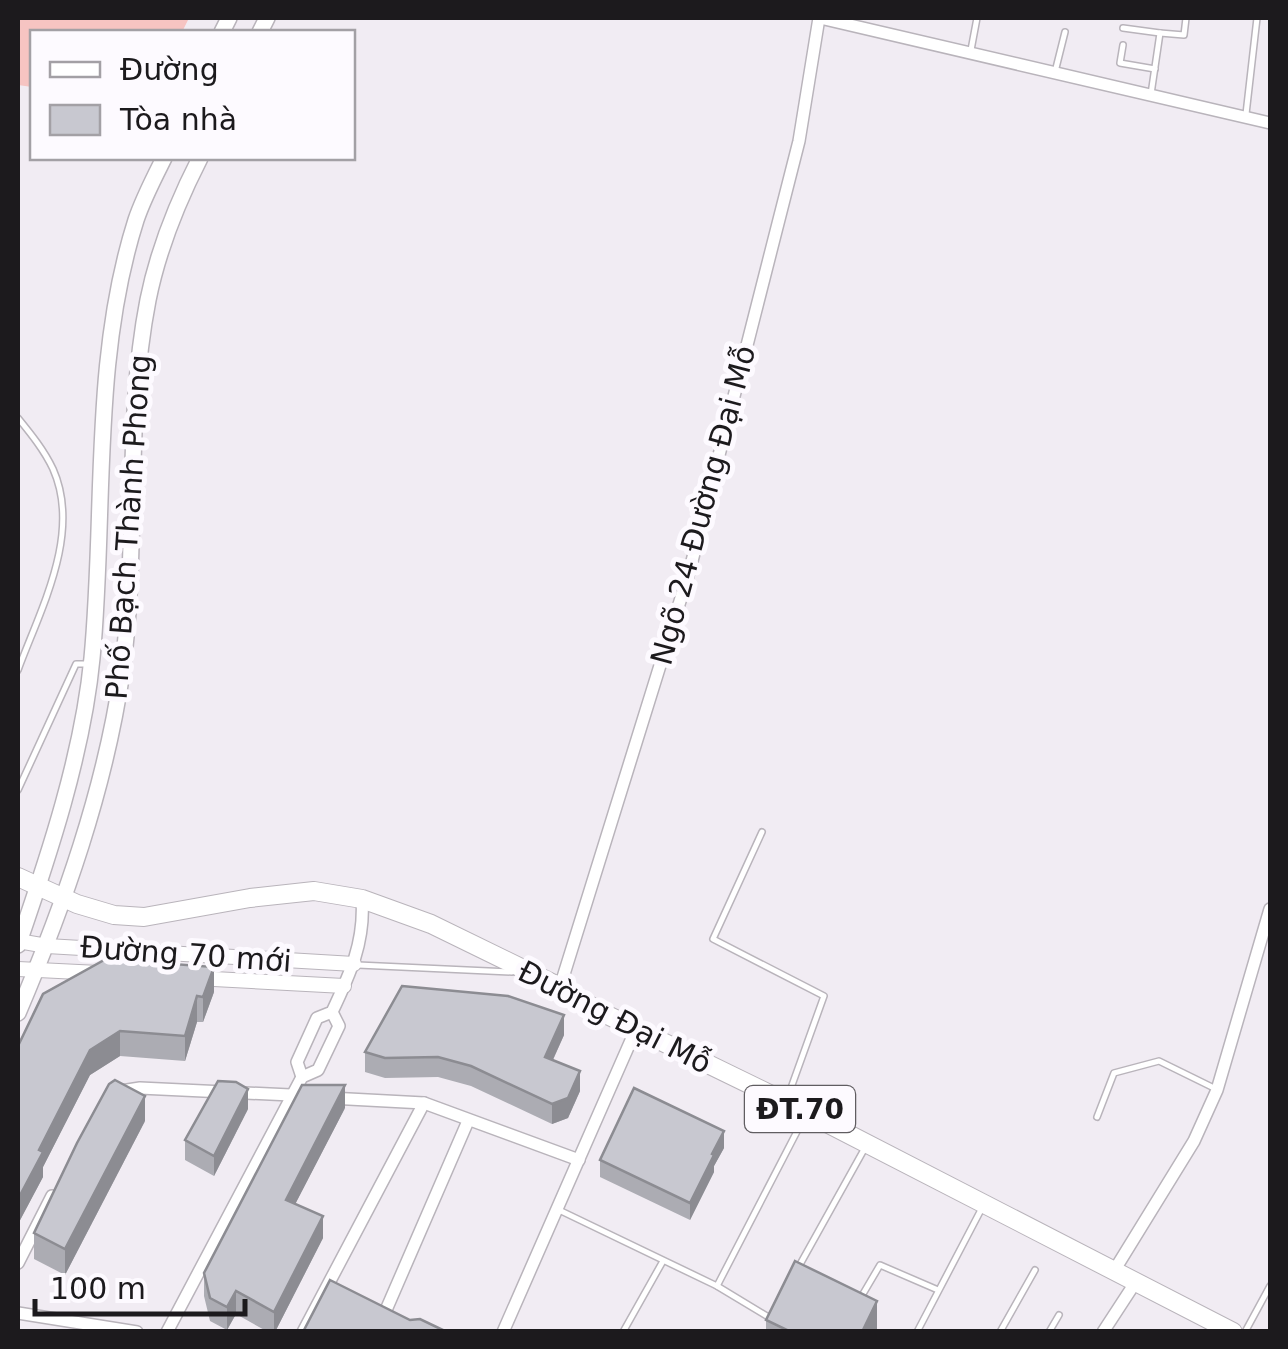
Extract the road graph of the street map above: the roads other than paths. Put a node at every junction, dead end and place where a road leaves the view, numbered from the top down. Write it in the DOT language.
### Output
graph roads {
  1 [pos="820,18"];
  2 [pos="977,18"];
  3 [pos="1186,18"];
  4 [pos="1257,18"];
  5 [pos="1123,28"];
  6 [pos="1066,32"];
  7 [pos="1160,33"];
  8 [pos="1122,45"];
  9 [pos="971,52"];
  10 [pos="1155,69"];
  11 [pos="1055,72"];
  12 [pos="1150,94"];
  13 [pos="1246,117"];
  14 [pos="1270,123"];
  15 [pos="163,160"];
  16 [pos="199,160"];
  17 [pos="136,218"];
  18 [pos="168,230"];
  19 [pos="18,418"];
  20 [pos="92,662"];
  21 [pos="18,670"];
  22 [pos="18,770"];
  23 [pos="22,776"];
  24 [pos="18,790"];
  25 [pos="762,832"];
  26 [pos="18,876"];
  27 [pos="35,895"];
  28 [pos="62,898"];
  29 [pos="362,899"];
  30 [pos="1270,909"];
  31 [pos="18,912"];
  32 [pos="18,942"];
  33 [pos="47,946"];
  34 [pos="354,964"];
  35 [pos="18,970"];
  36 [pos="36,970"];
  37 [pos="97,973"];
  38 [pos="530,973"];
  39 [pos="116,974"];
  40 [pos="173,977"];
  41 [pos="344,986"];
  42 [pos="560,987"];
  43 [pos="65,992"];
  44 [pos="26,1012"];
  45 [pos="332,1012"];
  46 [pos="18,1021"];
  47 [pos="636,1029"];
  48 [pos="302,1078"];
  49 [pos="1217,1090"];
  50 [pos="292,1096"];
  51 [pos="106,1098"];
  52 [pos="786,1102"];
  53 [pos="424,1103"];
  54 [pos="807,1113"];
  55 [pos="1097,1117"];
  56 [pos="468,1121"];
  57 [pos="867,1144"];
  58 [pos="579,1160"];
  59 [pos="60,1179"];
  60 [pos="984,1203"];
  61 [pos="559,1210"];
  62 [pos="663,1261"];
  63 [pos="18,1264"];
  64 [pos="1036,1270"];
  65 [pos="1114,1272"];
  66 [pos="793,1277"];
  67 [pos="1135,1283"];
  68 [pos="716,1286"];
  69 [pos="1270,1286"];
  70 [pos="326,1288"];
  71 [pos="938,1290"];
  72 [pos="340,1296"];
  73 [pos="369,1310"];
  74 [pos="18,1313"];
  75 [pos="851,1315"];
  76 [pos="1059,1315"];
  77 [pos="383,1317"];
  78 [pos="399,1324"];
  79 [pos="781,1325"];
  80 [pos="137,1332"];
  81 [pos="167,1332"];
  82 [pos="304,1332"];
  83 [pos="503,1332"];
  84 [pos="623,1332"];
  85 [pos="917,1332"];
  86 [pos="1000,1332"];
  87 [pos="1049,1332"];
  88 [pos="1103,1332"];
  89 [pos="1233,1332"];
  90 [pos="1245,1332"];
  1 -- 9 [label="street"];
  1 -- 42 [label="street, Ngõ 24 Đường Đại Mỗ"];
  2 -- 9 [label="lane"];
  3 -- 7 [label="lane"];
  4 -- 13 [label="lane"];
  5 -- 7 [label="lane"];
  6 -- 11 [label="lane"];
  7 -- 10 [label="lane"];
  8 -- 10 [label="lane"];
  9 -- 11 [label="street"];
  10 -- 12 [label="lane"];
  11 -- 12 [label="street"];
  12 -- 13 [label="street"];
  13 -- 14 [label="street"];
  15 -- 17 [label="main road, Phố Bạch Thành Phong"];
  16 -- 18 [label="main road, Phố Bạch Thành Phong"];
  17 -- 18 [label="main road"];
  17 -- 20 [label="main road, Phố Bạch Thành Phong"];
  18 -- 28 [label="main road, Phố Bạch Thành Phong"];
  19 -- 21 [label="lane"];
  20 -- 23 [label="lane"];
  20 -- 27 [label="main road, Phố Bạch Thành Phong"];
  22 -- 23 [label="lane"];
  23 -- 24 [label="lane"];
  25 -- 52 [label="lane"];
  26 -- 27 [label="main road, Đường Đại Mỗ / ĐT.70"];
  27 -- 28 [label="main road, Đường Đại Mỗ / ĐT.70"];
  27 -- 31 [label="main road"];
  27 -- 32 [label="main road, Phố Bạch Thành Phong"];
  28 -- 29 [label="main road, Đường Đại Mỗ / ĐT.70"];
  28 -- 33 [label="main road, Phố Bạch Thành Phong"];
  29 -- 34 [label="street"];
  29 -- 38 [label="main road, Đường Đại Mỗ / ĐT.70"];
  30 -- 49 [label="street"];
  32 -- 33 [label="street, Đường 70 mới"];
  33 -- 34 [label="street, Đường 70 mới"];
  33 -- 36 [label="main road, Phố Bạch Thành Phong"];
  34 -- 38 [label="lane"];
  34 -- 41 [label="street"];
  35 -- 36 [label="street, Đường 70 mới"];
  36 -- 37 [label="street, Đường 70 mới"];
  36 -- 44 [label="main road, Phố Bạch Thành Phong"];
  37 -- 39 [label="street, Đường 70 mới"];
  37 -- 43 [label="main road"];
  38 -- 42 [label="main road, Đường Đại Mỗ / ĐT.70"];
  40 -- 41 [label="street, Đường 70 mới"];
  41 -- 45 [label="street"];
  42 -- 47 [label="main road, Đường Đại Mỗ / ĐT.70"];
  44 -- 46 [label="main road"];
  45 -- 48 [label="street"];
  45 -- 48 [label="street"];
  47 -- 52 [label="main road, Đường Đại Mỗ / ĐT.70"];
  47 -- 58 [label="street"];
  48 -- 50 [label="street"];
  49 -- 55 [label="lane"];
  49 -- 65 [label="street"];
  50 -- 51 [label="street"];
  50 -- 53 [label="street"];
  50 -- 81 [label="street"];
  52 -- 54 [label="main road, Đường Đại Mỗ / ĐT.70"];
  53 -- 56 [label="street"];
  53 -- 70 [label="street"];
  54 -- 57 [label="main road, Đường Đại Mỗ / ĐT.70"];
  54 -- 68 [label="lane"];
  56 -- 58 [label="street"];
  56 -- 77 [label="street"];
  57 -- 60 [label="main road, Đường Đại Mỗ / ĐT.70"];
  57 -- 66 [label="lane"];
  58 -- 61 [label="street"];
  59 -- 63 [label="street"];
  60 -- 65 [label="main road, Đường Đại Mỗ / ĐT.70"];
  60 -- 71 [label="lane"];
  61 -- 62 [label="lane"];
  61 -- 83 [label="street"];
  62 -- 68 [label="lane"];
  62 -- 84 [label="lane"];
  64 -- 86 [label="lane"];
  65 -- 67 [label="main road, Đường Đại Mỗ / ĐT.70"];
  67 -- 88 [label="street"];
  67 -- 89 [label="main road, Đường Đại Mỗ / ĐT.70"];
  68 -- 79 [label="lane"];
  69 -- 90 [label="lane"];
  70 -- 72 [label="street"];
  70 -- 82 [label="street"];
  71 -- 75 [label="lane"];
  71 -- 85 [label="lane"];
  73 -- 77 [label="street"];
  74 -- 80 [label="street"];
  76 -- 87 [label="lane"];
  77 -- 78 [label="street"];
}
